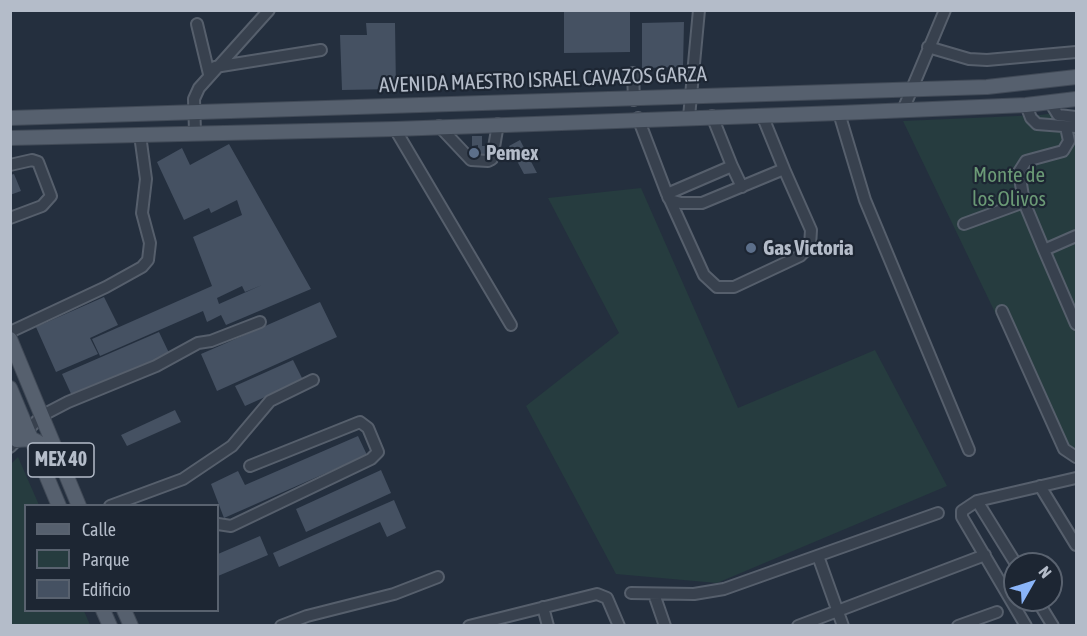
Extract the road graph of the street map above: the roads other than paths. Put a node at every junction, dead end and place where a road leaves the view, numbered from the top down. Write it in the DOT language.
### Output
graph roads {
  1 [pos="268,10"];
  2 [pos="699,10"];
  3 [pos="945,10"];
  4 [pos="196,24"];
  5 [pos="928,47"];
  6 [pos="321,50"];
  7 [pos="1077,51"];
  8 [pos="212,71"];
  9 [pos="633,73"];
  10 [pos="1077,77"];
  11 [pos="912,89"];
  12 [pos="690,97"];
  13 [pos="1077,99"];
  14 [pos="634,100"];
  15 [pos="602,101"];
  16 [pos="549,102"];
  17 [pos="1050,102"];
  18 [pos="1026,105"];
  19 [pos="903,110"];
  20 [pos="839,113"];
  21 [pos="194,114"];
  22 [pos="762,115"];
  23 [pos="689,117"];
  24 [pos="712,117"];
  25 [pos="1077,117"];
  26 [pos="10,118"];
  27 [pos="638,118"];
  28 [pos="603,120"];
  29 [pos="550,122"];
  30 [pos="498,124"];
  31 [pos="439,126"];
  32 [pos="1071,127"];
  33 [pos="395,129"];
  34 [pos="195,132"];
  35 [pos="140,135"];
  36 [pos="10,138"];
  37 [pos="10,165"];
  38 [pos="732,166"];
  39 [pos="784,169"];
  40 [pos="742,187"];
  41 [pos="668,197"];
  42 [pos="1024,202"];
  43 [pos="10,218"];
  44 [pos="964,224"];
  45 [pos="1077,236"];
  46 [pos="1044,250"];
  47 [pos="1002,311"];
  48 [pos="260,322"];
  49 [pos="1077,324"];
  50 [pos="511,325"];
  51 [pos="10,332"];
  52 [pos="10,339"];
  53 [pos="313,380"];
  54 [pos="10,388"];
  55 [pos="43,416"];
  56 [pos="10,417"];
  57 [pos="30,434"];
  58 [pos="14,443"];
  59 [pos="969,450"];
  60 [pos="1077,457"];
  61 [pos="250,466"];
  62 [pos="1077,478"];
  63 [pos="1040,486"];
  64 [pos="977,501"];
  65 [pos="59,504"];
  66 [pos="68,504"];
  67 [pos="78,504"];
  68 [pos="115,504"];
  69 [pos="938,513"];
  70 [pos="219,524"];
  71 [pos="1077,545"];
  72 [pos="1009,552"];
  73 [pos="985,555"];
  74 [pos="818,556"];
  75 [pos="438,577"];
  76 [pos="631,593"];
  77 [pos="654,594"];
  78 [pos="543,607"];
  79 [pos="838,610"];
  80 [pos="125,612"];
  81 [pos="997,612"];
  82 [pos="1045,612"];
  83 [pos="131,626"];
  84 [pos="281,626"];
  85 [pos="469,626"];
  86 [pos="548,626"];
  87 [pos="619,626"];
  88 [pos="665,626"];
  89 [pos="798,626"];
  90 [pos="843,626"];
  91 [pos="958,626"];
  92 [pos="1026,626"];
  93 [pos="1053,626"];
  1 -- 8 [label="street"];
  2 -- 12 [label="street"];
  3 -- 5 [label="street"];
  4 -- 8 [label="street"];
  5 -- 7 [label="street"];
  5 -- 11 [label="street"];
  6 -- 8 [label="street"];
  8 -- 21 [label="street"];
  9 -- 14 [label="street"];
  10 -- 11 [label="main road, AVENIDA MAESTRO ISRAEL CAVAZOS GARZA"];
  11 -- 12 [label="main road, AVENIDA MAESTRO ISRAEL CAVAZOS GARZA"];
  11 -- 19 [label="street"];
  12 -- 14 [label="main road, AVENIDA MAESTRO ISRAEL CAVAZOS GARZA"];
  12 -- 23 [label="street"];
  13 -- 17 [label="main road, AVENIDA MAESTRO ISRAEL CAVAZOS GARZA"];
  14 -- 15 [label="main road, AVENIDA MAESTRO ISRAEL CAVAZOS GARZA"];
  15 -- 16 [label="main road, AVENIDA MAESTRO ISRAEL CAVAZOS GARZA"];
  15 -- 28 [label="main road"];
  16 -- 21 [label="main road, AVENIDA MAESTRO ISRAEL CAVAZOS GARZA"];
  16 -- 29 [label="main road"];
  17 -- 18 [label="main road, AVENIDA MAESTRO ISRAEL CAVAZOS GARZA"];
  17 -- 25 [label="street"];
  18 -- 19 [label="main road, AVENIDA MAESTRO ISRAEL CAVAZOS GARZA"];
  18 -- 32 [label="street"];
  19 -- 20 [label="main road, AVENIDA MAESTRO ISRAEL CAVAZOS GARZA"];
  20 -- 22 [label="main road, AVENIDA MAESTRO ISRAEL CAVAZOS GARZA"];
  20 -- 59 [label="street"];
  21 -- 26 [label="main road, AVENIDA MAESTRO ISRAEL CAVAZOS GARZA"];
  21 -- 34 [label="street"];
  22 -- 24 [label="main road, AVENIDA MAESTRO ISRAEL CAVAZOS GARZA"];
  22 -- 39 [label="street"];
  23 -- 24 [label="main road, AVENIDA MAESTRO ISRAEL CAVAZOS GARZA"];
  23 -- 27 [label="main road, AVENIDA MAESTRO ISRAEL CAVAZOS GARZA"];
  24 -- 38 [label="street"];
  27 -- 28 [label="main road, AVENIDA MAESTRO ISRAEL CAVAZOS GARZA"];
  27 -- 41 [label="street"];
  28 -- 29 [label="main road, AVENIDA MAESTRO ISRAEL CAVAZOS GARZA"];
  29 -- 30 [label="main road, AVENIDA MAESTRO ISRAEL CAVAZOS GARZA"];
  30 -- 31 [label="main road, AVENIDA MAESTRO ISRAEL CAVAZOS GARZA"];
  30 -- 31 [label="street"];
  31 -- 33 [label="main road, AVENIDA MAESTRO ISRAEL CAVAZOS GARZA"];
  32 -- 42 [label="street"];
  33 -- 34 [label="main road, AVENIDA MAESTRO ISRAEL CAVAZOS GARZA"];
  33 -- 50 [label="street"];
  34 -- 35 [label="main road, AVENIDA MAESTRO ISRAEL CAVAZOS GARZA"];
  35 -- 36 [label="main road, AVENIDA MAESTRO ISRAEL CAVAZOS GARZA"];
  35 -- 51 [label="street"];
  37 -- 43 [label="street"];
  38 -- 40 [label="street"];
  38 -- 41 [label="street"];
  39 -- 40 [label="street"];
  39 -- 41 [label="street"];
  40 -- 41 [label="street"];
  42 -- 44 [label="street"];
  42 -- 46 [label="street"];
  45 -- 46 [label="street"];
  46 -- 49 [label="street"];
  47 -- 60 [label="street"];
  48 -- 55 [label="street"];
  52 -- 55 [label="main road, MEX 40"];
  53 -- 68 [label="street"];
  54 -- 57 [label="main road, MEX 40"];
  55 -- 57 [label="street"];
  55 -- 67 [label="main road, MEX 40"];
  56 -- 58 [label="main road"];
  57 -- 58 [label="main road"];
  57 -- 65 [label="main road, MEX 40"];
  57 -- 66 [label="main road"];
  61 -- 70 [label="street"];
  62 -- 63 [label="street"];
  63 -- 64 [label="street"];
  63 -- 71 [label="street"];
  64 -- 72 [label="street"];
  64 -- 73 [label="street"];
  69 -- 74 [label="street"];
  73 -- 79 [label="street"];
  73 -- 92 [label="street"];
  74 -- 77 [label="street"];
  74 -- 79 [label="street"];
  75 -- 84 [label="street"];
  76 -- 77 [label="street"];
  77 -- 88 [label="street"];
  78 -- 85 [label="street"];
  78 -- 86 [label="street"];
  78 -- 87 [label="street"];
  79 -- 89 [label="street"];
  79 -- 90 [label="street"];
  80 -- 83 [label="main road"];
  81 -- 91 [label="street"];
  82 -- 93 [label="street"];
}
